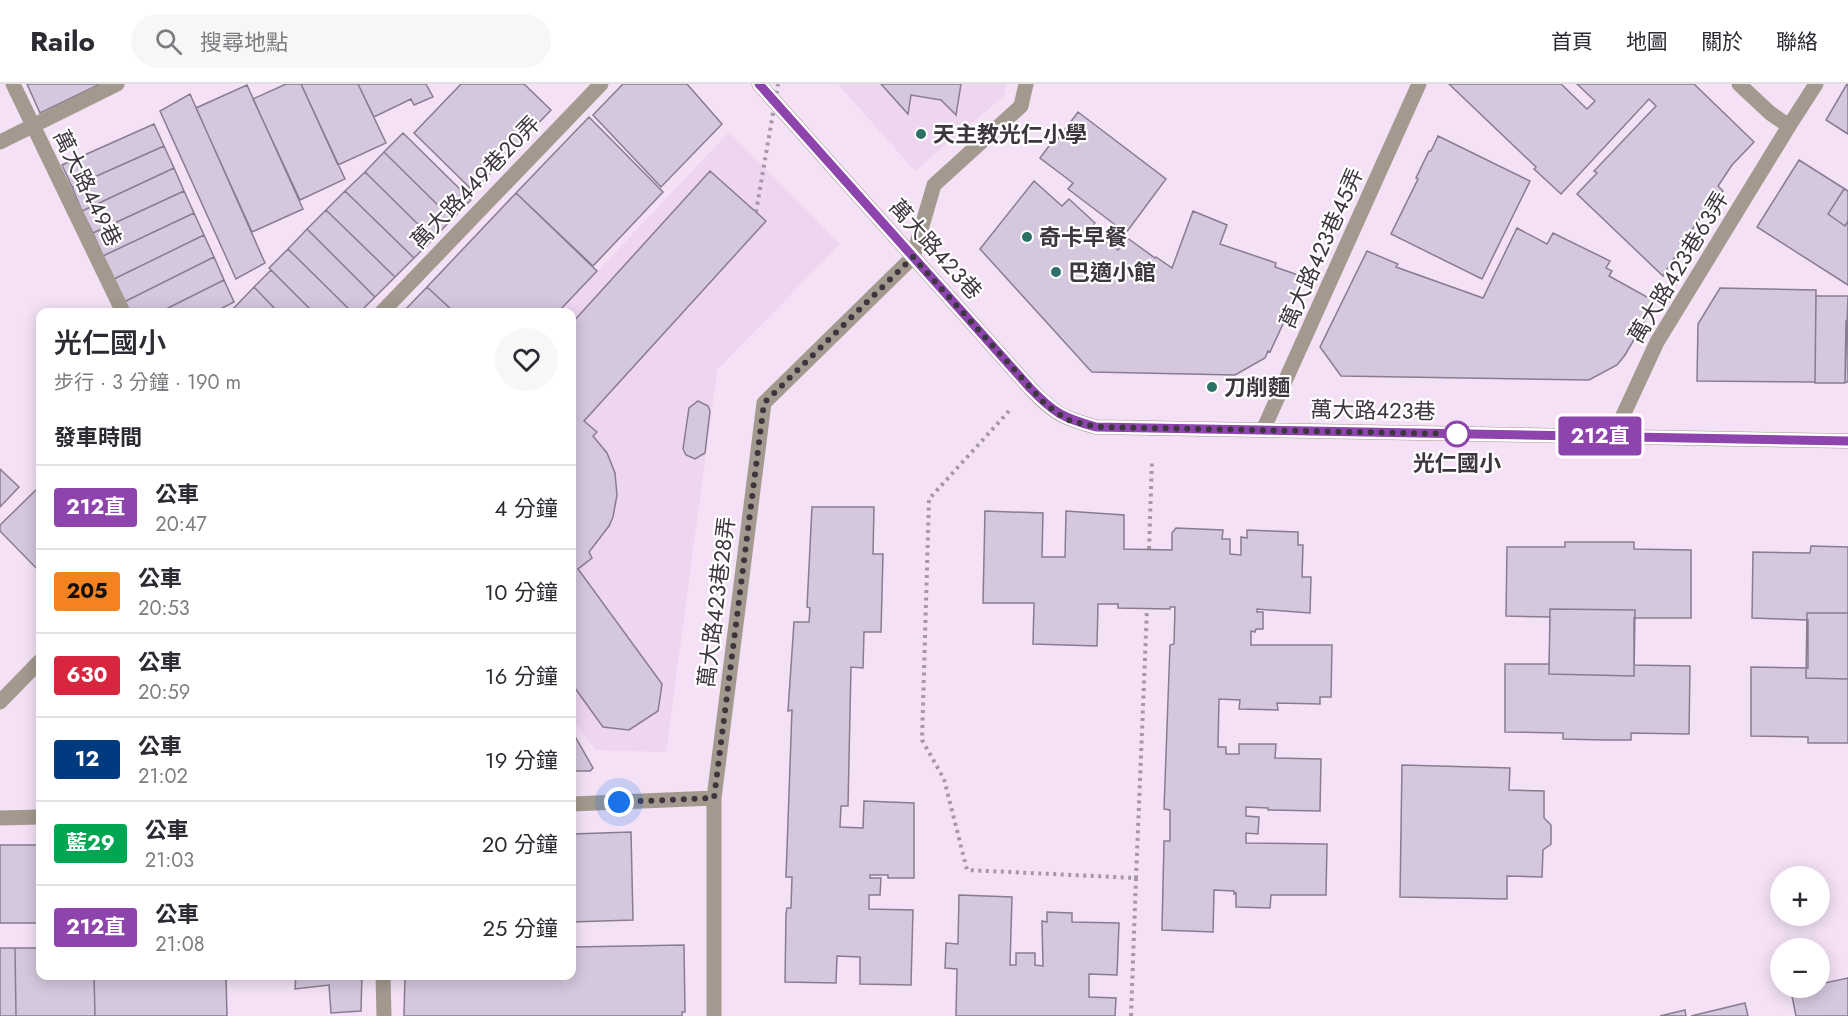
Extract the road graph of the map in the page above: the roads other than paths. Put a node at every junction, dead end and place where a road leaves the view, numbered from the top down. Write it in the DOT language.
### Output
graph roads {
  1 [pos="13,84"];
  2 [pos="117,84"];
  3 [pos="601,84"];
  4 [pos="759,84"];
  5 [pos="1026,84"];
  6 [pos="1419,84"];
  7 [pos="1739,84"];
  8 [pos="1816,84"];
  9 [pos="32,124"];
  10 [pos="1789,126"];
  11 [pos="0,142"];
  12 [pos="913,257"];
  13 [pos="121,308"];
  14 [pos="386,308"];
  15 [pos="1263,430"];
  16 [pos="1613,436"];
  17 [pos="1848,441"];
  18 [pos="36,665"];
  19 [pos="0,702"];
  20 [pos="714,798"];
  21 [pos="576,804"];
  22 [pos="36,817"];
  23 [pos="0,818"];
  24 [pos="383,980"];
  25 [pos="384,1016"];
  26 [pos="714,1016"];
  1 -- 9 [label="street, 萬大路449巷"];
  2 -- 9 [label="street"];
  3 -- 14 [label="street, 萬大路449巷20弄"];
  4 -- 12 [label="street, 萬大路423巷"];
  5 -- 12 [label="street"];
  6 -- 15 [label="street, 萬大路423巷45弄"];
  7 -- 10 [label="street"];
  8 -- 10 [label="street, 萬大路423巷63弄"];
  9 -- 11 [label="street"];
  9 -- 13 [label="street, 萬大路449巷"];
  10 -- 16 [label="street, 萬大路423巷63弄"];
  12 -- 15 [label="street, 萬大路423巷"];
  12 -- 20 [label="street, 萬大路423巷28弄"];
  15 -- 16 [label="street, 萬大路423巷"];
  16 -- 17 [label="street, 萬大路423巷"];
  18 -- 19 [label="street"];
  20 -- 21 [label="street"];
  20 -- 26 [label="street, 萬大路423巷28弄"];
  22 -- 23 [label="street"];
  24 -- 25 [label="street"];
}
